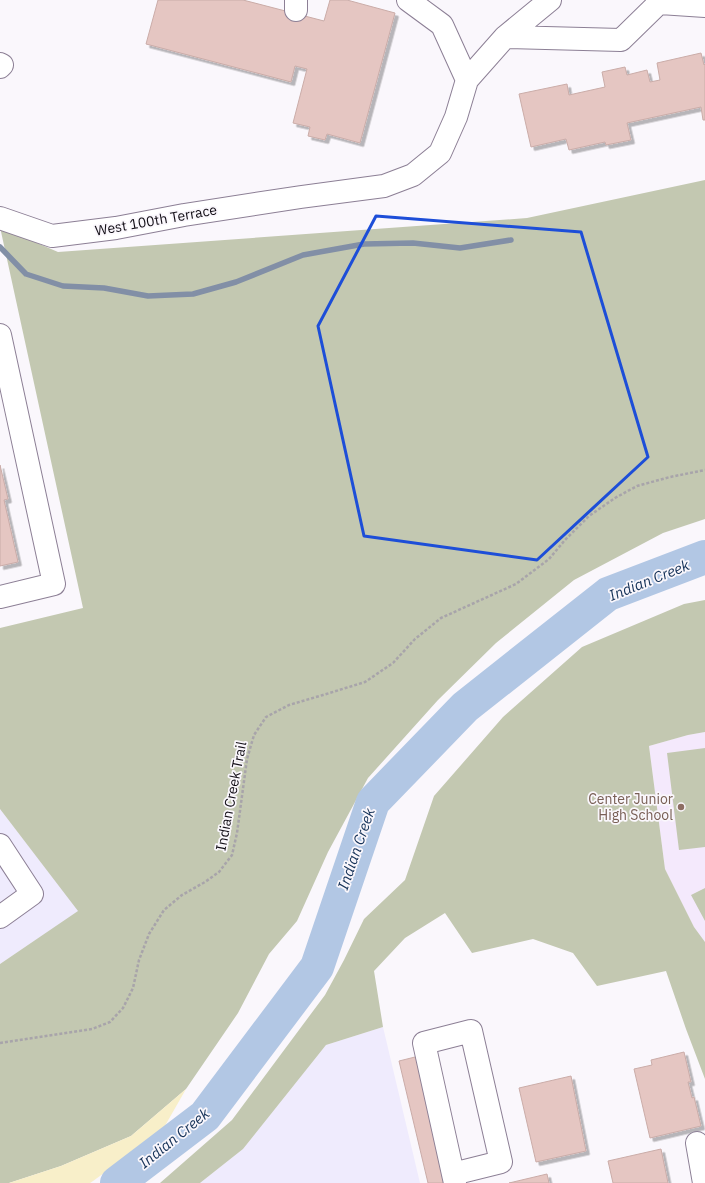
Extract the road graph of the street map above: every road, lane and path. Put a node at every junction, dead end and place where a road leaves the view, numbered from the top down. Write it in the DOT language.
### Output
graph roads {
  1 [pos="408,0"];
  2 [pos="550,0"];
  3 [pos="661,1"];
  4 [pos="705,6"];
  5 [pos="505,37"];
  6 [pos="0,64"];
  7 [pos="0,67"];
  8 [pos="467,80"];
  9 [pos="0,218"];
  10 [pos="0,335"];
  11 [pos="705,470"];
  12 [pos="0,597"];
  13 [pos="0,845"];
  14 [pos="0,917"];
  15 [pos="0,1043"];
  16 [pos="696,1144"];
  17 [pos="454,1179"];
  18 [pos="704,1183"];
  1 -- 8 [label="street"];
  2 -- 5 [label="street"];
  3 -- 4 [label="street"];
  3 -- 5 [label="street"];
  5 -- 8 [label="street"];
  6 -- 7 [label="street"];
  8 -- 9 [label="street, West 100th Terrace"];
  10 -- 12 [label="street"];
  11 -- 15 [label="path, Indian Creek Trail"];
  13 -- 14 [label="street"];
  16 -- 18 [label="street"];
  17 -- 17 [label="street"];
}
